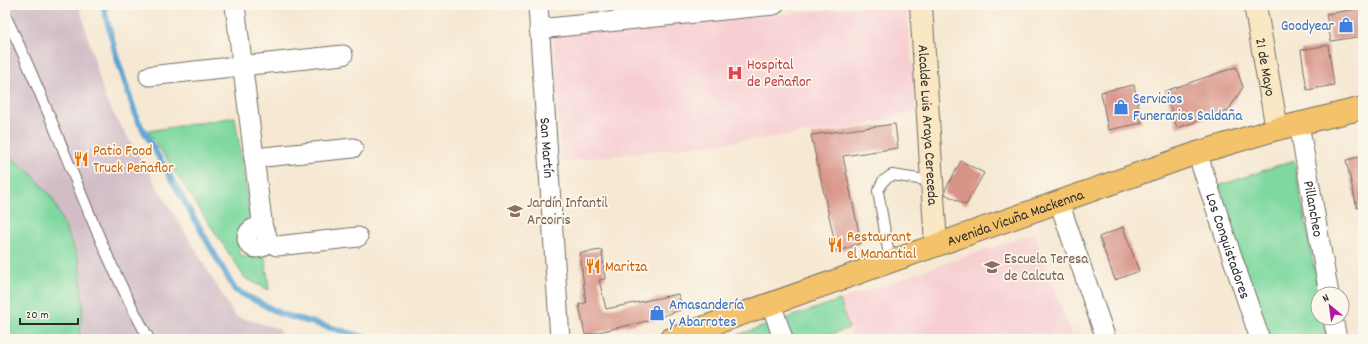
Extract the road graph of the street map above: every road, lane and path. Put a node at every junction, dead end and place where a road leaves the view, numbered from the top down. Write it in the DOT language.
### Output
graph roads {
  1 [pos="234,5"];
  2 [pos="538,5"];
  3 [pos="774,5"];
  4 [pos="921,5"];
  5 [pos="1255,5"];
  6 [pos="5,15"];
  7 [pos="539,29"];
  8 [pos="343,55"];
  9 [pos="242,66"];
  10 [pos="149,76"];
  11 [pos="1363,108"];
  12 [pos="1299,124"];
  13 [pos="1277,129"];
  14 [pos="353,148"];
  15 [pos="1197,153"];
  16 [pos="254,158"];
  17 [pos="932,181"];
  18 [pos="1059,202"];
  19 [pos="358,237"];
  20 [pos="936,245"];
  21 [pos="890,261"];
  22 [pos="1328,286"];
  23 [pos="771,304"];
  24 [pos="1335,326"];
  25 [pos="149,339"];
  26 [pos="560,339"];
  27 [pos="671,339"];
  28 [pos="783,339"];
  29 [pos="1106,339"];
  30 [pos="1260,339"];
  31 [pos="1337,339"];
  1 -- 9 [label="street"];
  2 -- 7 [label="street, San Martín"];
  3 -- 7 [label="street"];
  4 -- 17 [label="main road, Alcalde Luis Araya Cereceda"];
  5 -- 13 [label="main road, 21 de Mayo"];
  6 -- 25 [label="lane"];
  7 -- 26 [label="street, San Martín"];
  8 -- 9 [label="street"];
  9 -- 10 [label="street"];
  9 -- 16 [label="street"];
  11 -- 12 [label="main road, Avenida Vicuña Mackenna"];
  12 -- 13 [label="main road, Avenida Vicuña Mackenna"];
  12 -- 22 [label="street, Pillancheo"];
  13 -- 15 [label="main road, Avenida Vicuña Mackenna"];
  14 -- 16 [label="street"];
  15 -- 18 [label="main road, Avenida Vicuña Mackenna"];
  15 -- 30 [label="street, Los Conquistadores"];
  16 -- 19 [label="street"];
  17 -- 20 [label="main road, Alcalde Luis Araya Cereceda"];
  17 -- 21 [label="lane"];
  18 -- 20 [label="main road, Avenida Vicuña Mackenna"];
  18 -- 29 [label="street"];
  20 -- 21 [label="main road, Avenida Vicuña Mackenna"];
  21 -- 23 [label="main road, Avenida Vicuña Mackenna"];
  23 -- 27 [label="main road, Avenida Vicuña Mackenna"];
  23 -- 28 [label="street"];
  24 -- 31 [label="street"];
}
